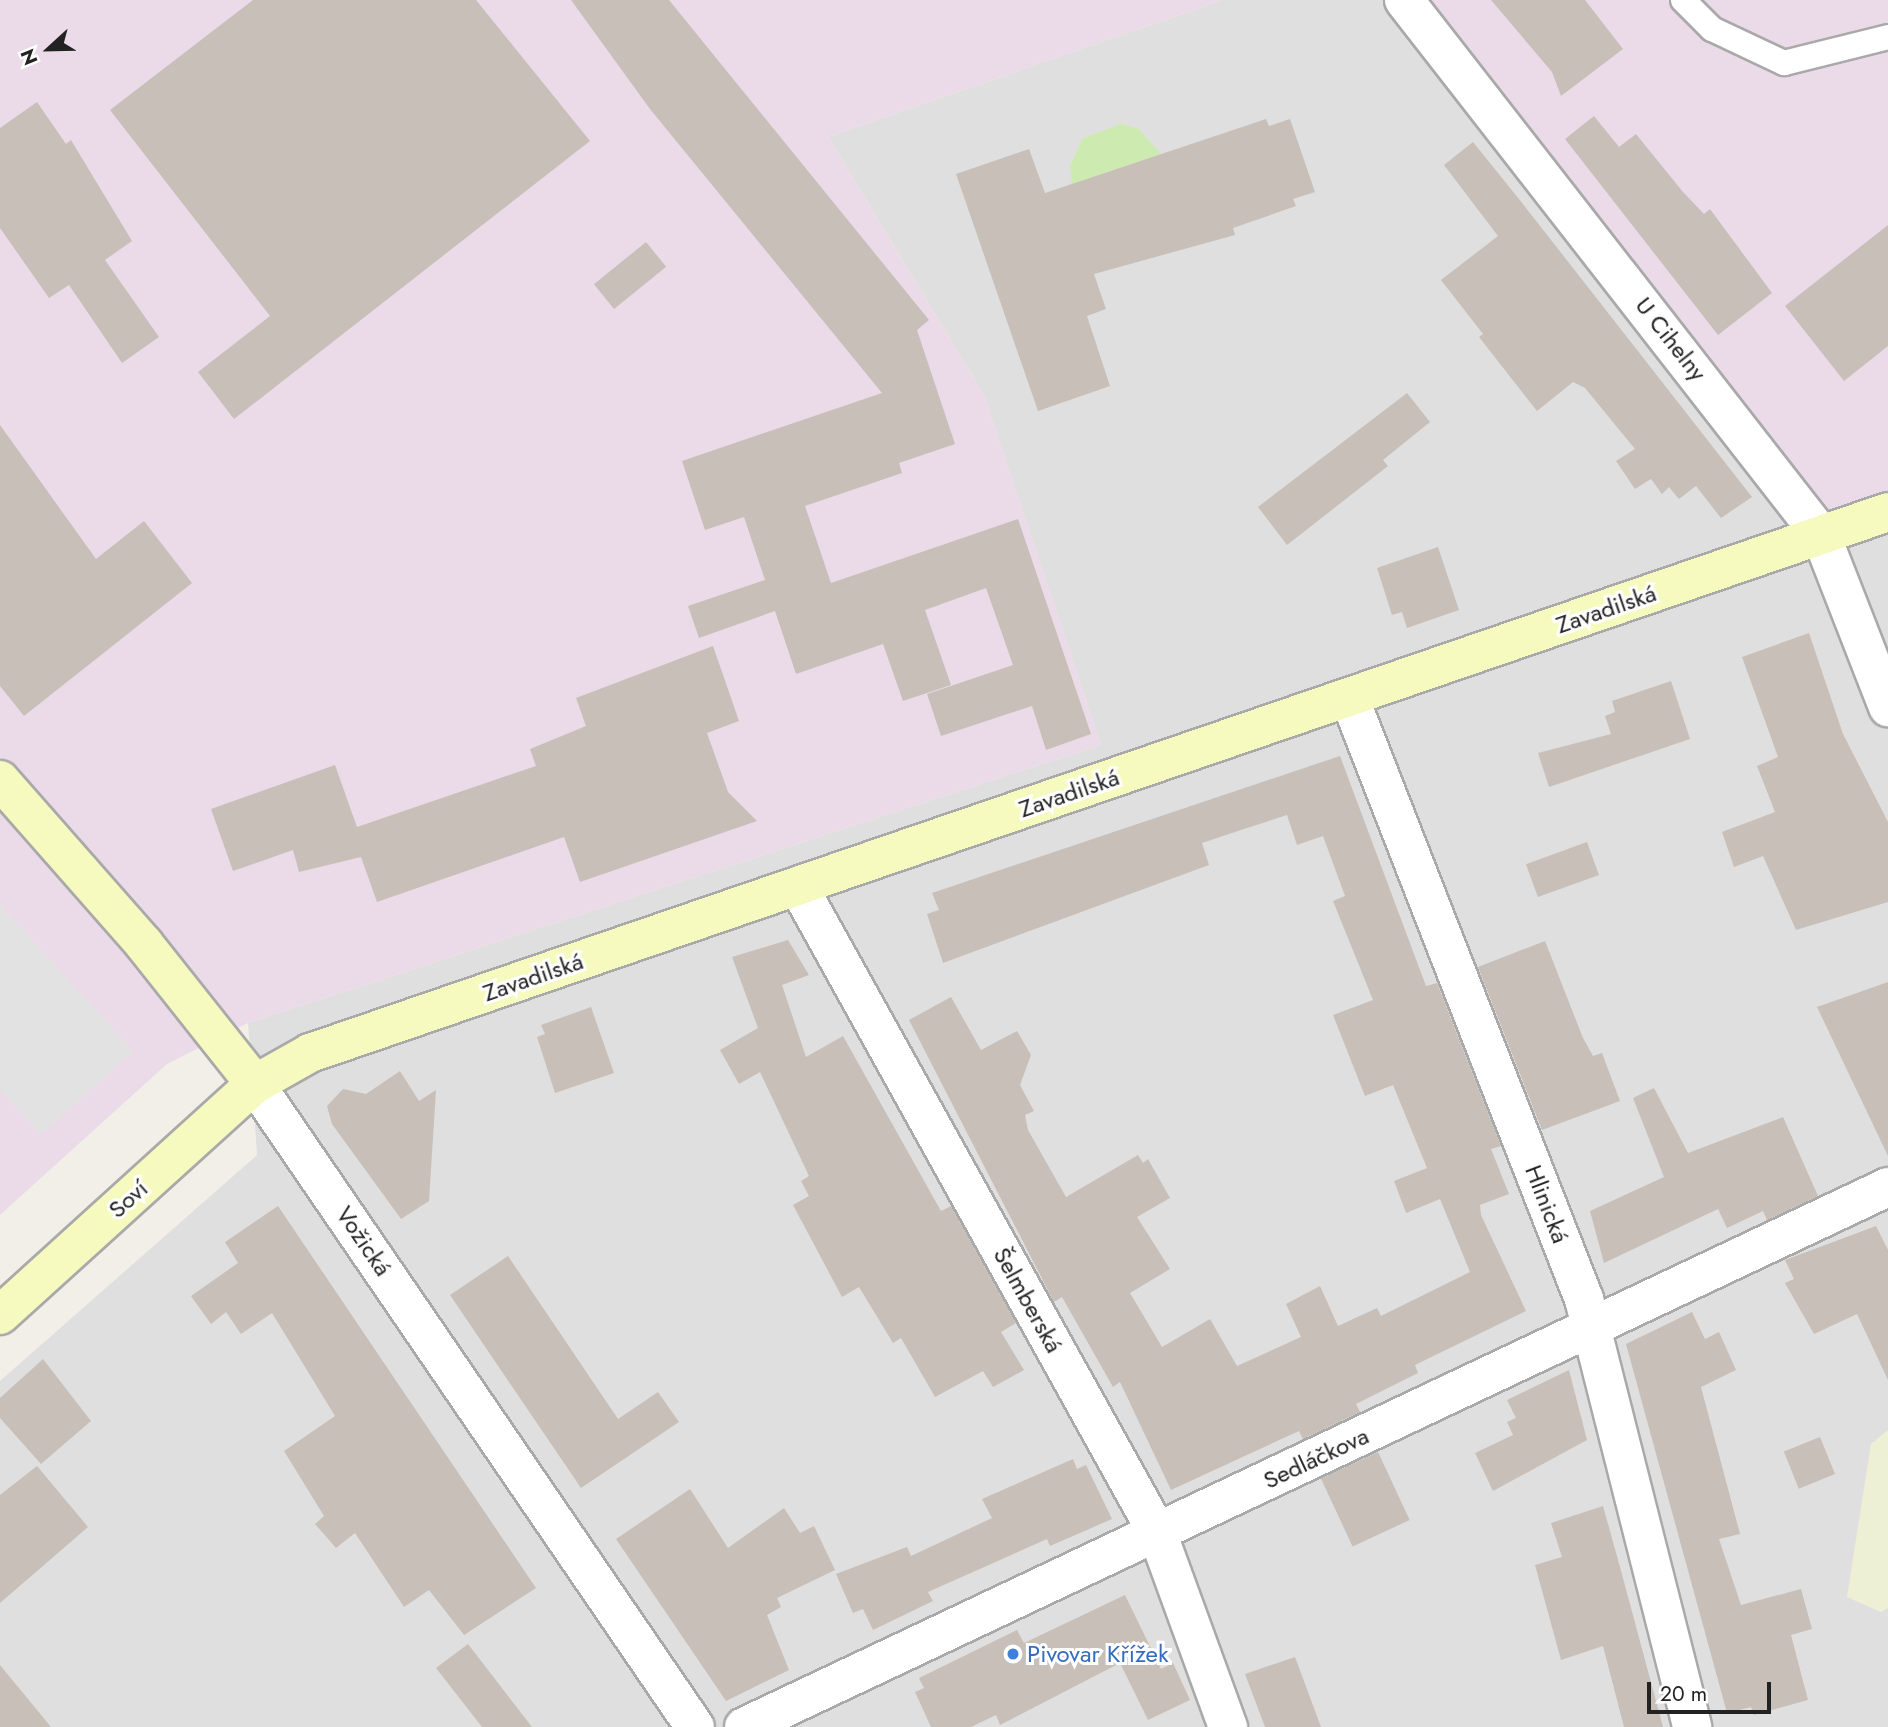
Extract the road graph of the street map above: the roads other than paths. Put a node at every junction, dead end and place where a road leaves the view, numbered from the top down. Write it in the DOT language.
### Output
graph roads {
  1 [pos="1405,0"];
  2 [pos="1683,0"];
  3 [pos="1888,37"];
  4 [pos="1888,512"];
  5 [pos="1821,535"];
  6 [pos="1349,697"];
  7 [pos="1888,707"];
  8 [pos="0,780"];
  9 [pos="799,886"];
  10 [pos="255,1084"];
  11 [pos="1888,1187"];
  12 [pos="0,1315"];
  13 [pos="1590,1330"];
  14 [pos="1157,1532"];
  15 [pos="681,1721"];
  16 [pos="744,1727"];
  17 [pos="1228,1727"];
  18 [pos="1692,1727"];
  1 -- 5 [label="street, U Cihelny"];
  2 -- 3 [label="lane"];
  4 -- 5 [label="main road, Zavadilská"];
  5 -- 6 [label="main road, Zavadilská"];
  5 -- 7 [label="street, U Cihelny"];
  6 -- 9 [label="main road, Zavadilská"];
  6 -- 13 [label="street, Hlinická"];
  8 -- 10 [label="main road, Vožická"];
  9 -- 10 [label="main road, Zavadilská"];
  9 -- 14 [label="street, Šelmberská"];
  10 -- 12 [label="main road, Soví"];
  10 -- 15 [label="street, Vožická"];
  11 -- 13 [label="street, Sedláčkova"];
  13 -- 14 [label="street, Sedláčkova"];
  13 -- 18 [label="street, Hlinická"];
  14 -- 16 [label="street, Sedláčkova"];
  14 -- 17 [label="street, Šelmberská"];
}
